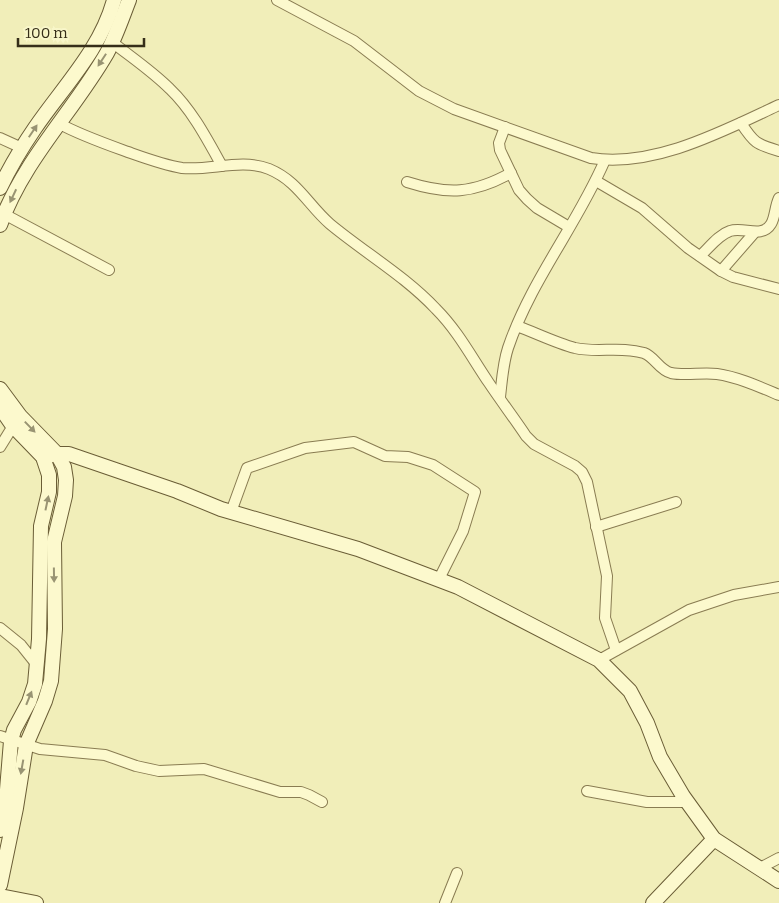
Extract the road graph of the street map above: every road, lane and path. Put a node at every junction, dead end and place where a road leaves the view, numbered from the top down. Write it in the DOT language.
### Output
graph roads {
  1 [pos="114,0"];
  2 [pos="129,0"];
  3 [pos="277,0"];
  4 [pos="112,42"];
  5 [pos="779,105"];
  6 [pos="58,123"];
  7 [pos="741,123"];
  8 [pos="505,127"];
  9 [pos="0,138"];
  10 [pos="22,148"];
  11 [pos="779,151"];
  12 [pos="605,160"];
  13 [pos="222,166"];
  14 [pos="511,173"];
  15 [pos="596,181"];
  16 [pos="407,182"];
  17 [pos="0,188"];
  18 [pos="779,198"];
  19 [pos="2,219"];
  20 [pos="569,227"];
  21 [pos="755,232"];
  22 [pos="700,256"];
  23 [pos="109,270"];
  24 [pos="721,271"];
  25 [pos="779,289"];
  26 [pos="517,326"];
  27 [pos="0,389"];
  28 [pos="779,395"];
  29 [pos="500,397"];
  30 [pos="0,407"];
  31 [pos="14,426"];
  32 [pos="0,447"];
  33 [pos="50,455"];
  34 [pos="676,502"];
  35 [pos="231,512"];
  36 [pos="596,527"];
  37 [pos="439,579"];
  38 [pos="779,587"];
  39 [pos="0,628"];
  40 [pos="616,650"];
  41 [pos="599,660"];
  42 [pos="37,665"];
  43 [pos="6,739"];
  44 [pos="26,745"];
  45 [pos="587,791"];
  46 [pos="322,802"];
  47 [pos="688,802"];
  48 [pos="0,830"];
  49 [pos="714,839"];
  50 [pos="779,858"];
  51 [pos="760,868"];
  52 [pos="457,873"];
  53 [pos="779,881"];
  54 [pos="0,885"];
  55 [pos="0,896"];
  56 [pos="36,903"];
  57 [pos="445,903"];
  58 [pos="653,903"];
  10 -- 1 [label="street, one-way"];
  2 -- 4 [label="street"];
  3 -- 8 [label="street"];
  4 -- 6 [label="street, one-way"];
  4 -- 13 [label="street"];
  5 -- 7 [label="street"];
  6 -- 13 [label="street"];
  6 -- 19 [label="street, one-way"];
  7 -- 11 [label="street"];
  7 -- 12 [label="street"];
  8 -- 12 [label="street"];
  8 -- 14 [label="street"];
  9 -- 10 [label="street"];
  10 -- 17 [label="street"];
  12 -- 15 [label="street"];
  13 -- 29 [label="street"];
  14 -- 16 [label="street"];
  14 -- 20 [label="street"];
  15 -- 20 [label="street"];
  15 -- 22 [label="street"];
  18 -- 21 [label="street"];
  19 -- 23 [label="street"];
  20 -- 26 [label="street"];
  21 -- 22 [label="street"];
  21 -- 24 [label="street"];
  22 -- 24 [label="street"];
  24 -- 25 [label="street"];
  26 -- 28 [label="street"];
  26 -- 29 [label="street"];
  27 -- 33 [label="street, one-way"];
  29 -- 36 [label="street"];
  30 -- 31 [label="street"];
  31 -- 32 [label="street"];
  31 -- 33 [label="street"];
  33 -- 35 [label="street"];
  42 -- 33 [label="street, one-way"];
  33 -- 44 [label="street, one-way"];
  34 -- 36 [label="street"];
  35 -- 37 [label="street"];
  35 -- 37 [label="street"];
  36 -- 40 [label="street"];
  37 -- 41 [label="street"];
  38 -- 40 [label="street"];
  39 -- 42 [label="street"];
  40 -- 41 [label="street"];
  41 -- 47 [label="street"];
  43 -- 42 [label="street, one-way"];
  43 -- 44 [label="street"];
  43 -- 48 [label="street"];
  44 -- 46 [label="street"];
  44 -- 54 [label="street, one-way"];
  45 -- 47 [label="street"];
  47 -- 49 [label="street"];
  49 -- 51 [label="street"];
  49 -- 58 [label="street"];
  50 -- 51 [label="street"];
  51 -- 53 [label="street"];
  52 -- 57 [label="street"];
  55 -- 56 [label="street"];
}
